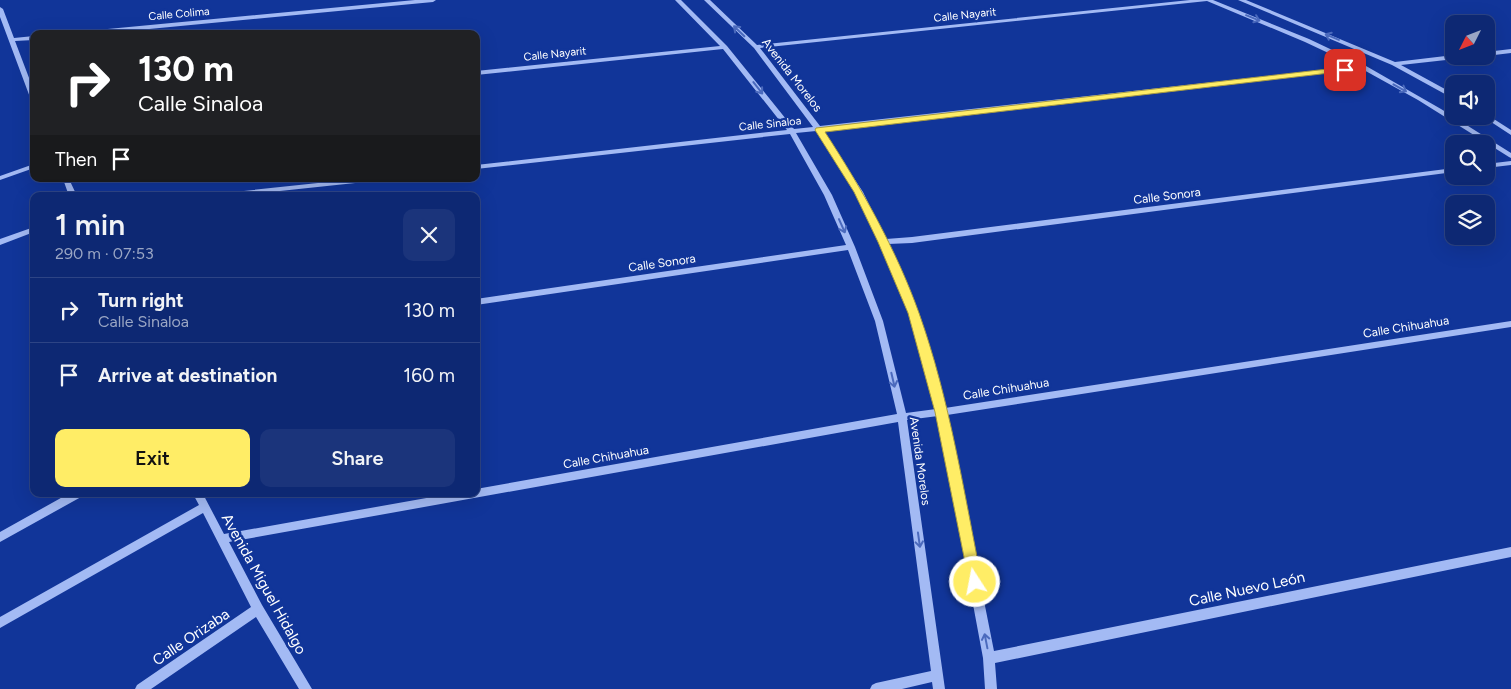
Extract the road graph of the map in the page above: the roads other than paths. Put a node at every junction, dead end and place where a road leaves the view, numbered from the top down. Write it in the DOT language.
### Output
graph roads {
  1 [pos="433,0"];
  2 [pos="678,0"];
  3 [pos="707,0"];
  4 [pos="1207,0"];
  5 [pos="1241,0"];
  6 [pos="0,9"];
  7 [pos="118,30"];
  8 [pos="30,38"];
  9 [pos="12,40"];
  10 [pos="725,47"];
  11 [pos="756,47"];
  12 [pos="1511,51"];
  13 [pos="1495,53"];
  14 [pos="1445,58"];
  15 [pos="1394,64"];
  16 [pos="1364,68"];
  17 [pos="480,72"];
  18 [pos="30,89"];
  19 [pos="1445,92"];
  20 [pos="1495,123"];
  21 [pos="819,130"];
  22 [pos="793,133"];
  23 [pos="1511,133"];
  24 [pos="1511,156"];
  25 [pos="1511,163"];
  26 [pos="1495,165"];
  27 [pos="30,167"];
  28 [pos="480,168"];
  29 [pos="1445,171"];
  30 [pos="0,178"];
  31 [pos="346,182"];
  32 [pos="252,192"];
  33 [pos="30,231"];
  34 [pos="0,242"];
  35 [pos="883,242"];
  36 [pos="851,247"];
  37 [pos="480,301"];
  38 [pos="1511,324"];
  39 [pos="942,412"];
  40 [pos="902,417"];
  41 [pos="480,492"];
  42 [pos="72,497"];
  43 [pos="200,497"];
  44 [pos="455,497"];
  45 [pos="205,507"];
  46 [pos="0,536"];
  47 [pos="222,538"];
  48 [pos="1511,552"];
  49 [pos="258,609"];
  50 [pos="0,623"];
  51 [pos="989,658"];
  52 [pos="938,674"];
  53 [pos="141,689"];
  54 [pos="306,689"];
  55 [pos="876,689"];
  56 [pos="939,689"];
  57 [pos="991,689"];
  1 -- 7 [label="street, Calle Colima"];
  2 -- 10 [label="street, Avenida Morelos"];
  11 -- 3 [label="street, Avenida Morelos, one-way"];
  4 -- 11 [label="street, Calle Nayarit"];
  4 -- 16 [label="street, one-way"];
  15 -- 5 [label="street, one-way"];
  6 -- 9 [label="street"];
  8 -- 9 [label="street"];
  9 -- 18 [label="street"];
  10 -- 17 [label="street, Calle Nayarit"];
  10 -- 22 [label="street, Avenida Morelos, one-way"];
  11 -- 21 [label="street, Avenida Morelos"];
  12 -- 13 [label="street"];
  14 -- 15 [label="street"];
  15 -- 19 [label="street"];
  16 -- 21 [label="street, Calle Sinaloa"];
  16 -- 24 [label="street, one-way"];
  20 -- 23 [label="street"];
  21 -- 22 [label="street, Calle Sinaloa"];
  21 -- 35 [label="street, Avenida Morelos"];
  22 -- 28 [label="street, Calle Sinaloa"];
  22 -- 36 [label="street, Avenida Morelos, one-way"];
  25 -- 26 [label="street"];
  27 -- 30 [label="street"];
  29 -- 35 [label="street, Calle Sonora"];
  31 -- 32 [label="street"];
  33 -- 34 [label="street"];
  35 -- 39 [label="street, Avenida Morelos"];
  36 -- 37 [label="street, Calle Sonora"];
  36 -- 40 [label="street, Avenida Morelos, one-way"];
  38 -- 39 [label="street, Calle Chihuahua"];
  39 -- 40 [label="street, Calle Chihuahua"];
  51 -- 39 [label="street, Avenida Morelos, one-way"];
  40 -- 41 [label="street, Calle Chihuahua"];
  40 -- 52 [label="street, Avenida Morelos, one-way"];
  42 -- 46 [label="street"];
  43 -- 45 [label="street, Avenida Miguel Hidalgo"];
  44 -- 47 [label="street"];
  45 -- 47 [label="street, Avenida Miguel Hidalgo"];
  45 -- 50 [label="street"];
  47 -- 49 [label="street, Avenida Miguel Hidalgo"];
  48 -- 51 [label="street, Calle Nuevo León"];
  49 -- 53 [label="street, Calle Orizaba"];
  49 -- 54 [label="street, Avenida Miguel Hidalgo"];
  51 -- 57 [label="street, Avenida Morelos"];
  52 -- 55 [label="street"];
  52 -- 56 [label="street, Avenida Morelos"];
}
